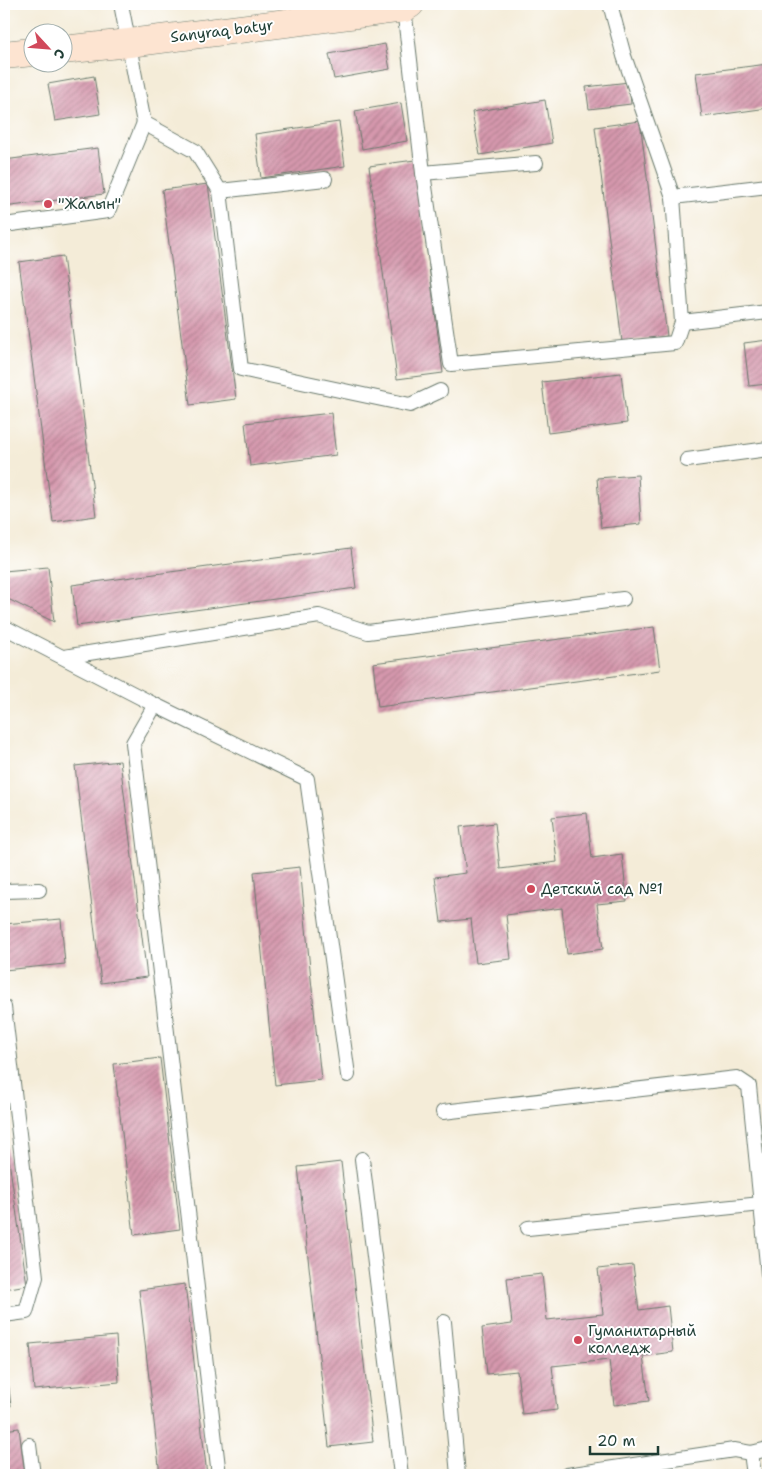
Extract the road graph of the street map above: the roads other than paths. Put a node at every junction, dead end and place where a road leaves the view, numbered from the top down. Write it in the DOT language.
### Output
graph roads {
  1 [pos="121,4"];
  2 [pos="610,4"];
  3 [pos="407,6"];
  4 [pos="129,43"];
  5 [pos="72,49"];
  6 [pos="22,53"];
  7 [pos="4,55"];
  8 [pos="144,123"];
  9 [pos="536,163"];
  10 [pos="423,173"];
  11 [pos="325,179"];
  12 [pos="768,186"];
  13 [pos="220,191"];
  14 [pos="673,197"];
  15 [pos="4,225"];
  16 [pos="768,312"];
  17 [pos="682,322"];
  18 [pos="440,391"];
  19 [pos="768,449"];
  20 [pos="687,460"];
  21 [pos="623,598"];
  22 [pos="4,627"];
  23 [pos="64,657"];
  24 [pos="154,705"];
  25 [pos="39,890"];
  26 [pos="4,891"];
  27 [pos="4,1007"];
  28 [pos="348,1075"];
  29 [pos="443,1112"];
  30 [pos="362,1158"];
  31 [pos="761,1204"];
  32 [pos="528,1228"];
  33 [pos="768,1274"];
  34 [pos="4,1315"];
  35 [pos="444,1322"];
  36 [pos="29,1444"];
  37 [pos="768,1449"];
  38 [pos="751,1453"];
  39 [pos="33,1475"];
  40 [pos="220,1475"];
  41 [pos="401,1475"];
  42 [pos="458,1475"];
  43 [pos="575,1475"];
  44 [pos="754,1475"];
  1 -- 4 [label="lane"];
  2 -- 14 [label="lane"];
  3 -- 4 [label="street, Sanyraq batyr"];
  3 -- 10 [label="lane"];
  4 -- 5 [label="street, Sanyraq batyr"];
  4 -- 8 [label="lane"];
  6 -- 7 [label="street"];
  8 -- 13 [label="lane"];
  8 -- 15 [label="lane"];
  9 -- 10 [label="lane"];
  10 -- 17 [label="lane"];
  11 -- 13 [label="lane"];
  12 -- 14 [label="lane"];
  13 -- 18 [label="lane"];
  14 -- 17 [label="lane"];
  16 -- 17 [label="lane"];
  19 -- 20 [label="lane"];
  21 -- 23 [label="lane"];
  22 -- 23 [label="lane"];
  23 -- 24 [label="lane"];
  24 -- 28 [label="lane"];
  24 -- 40 [label="lane"];
  25 -- 26 [label="lane"];
  27 -- 34 [label="lane"];
  29 -- 31 [label="lane"];
  30 -- 41 [label="lane"];
  31 -- 32 [label="lane"];
  31 -- 33 [label="lane"];
  35 -- 42 [label="lane"];
  36 -- 39 [label="lane"];
  37 -- 38 [label="lane"];
  38 -- 43 [label="lane"];
  38 -- 44 [label="lane"];
}
